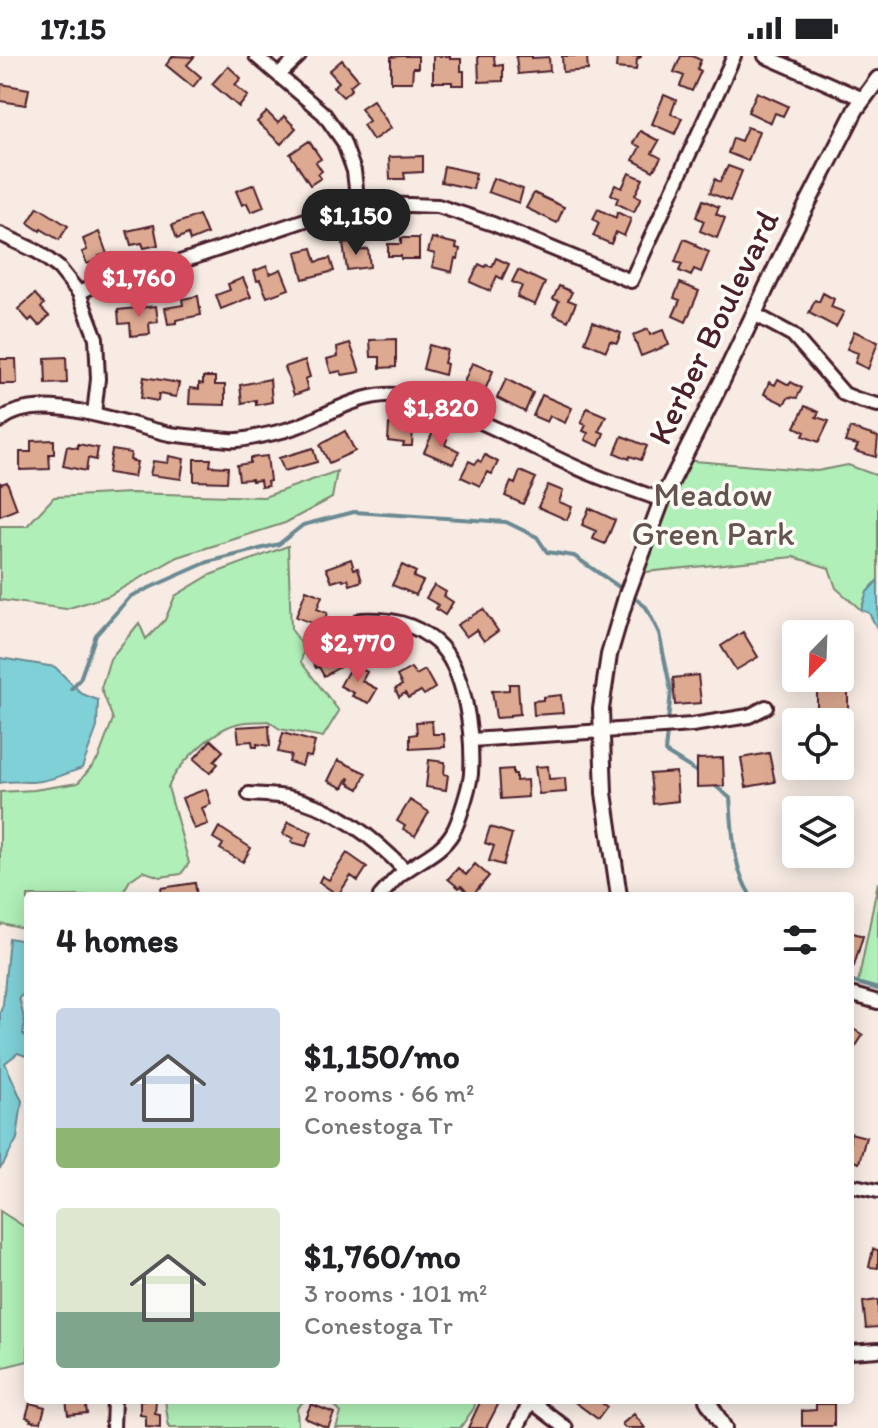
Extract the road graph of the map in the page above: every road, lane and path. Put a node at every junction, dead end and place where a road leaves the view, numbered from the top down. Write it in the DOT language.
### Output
graph roads {
  1 [pos="256,56"];
  2 [pos="299,56"];
  3 [pos="734,56"];
  4 [pos="765,56"];
  5 [pos="279,75"];
  6 [pos="878,79"];
  7 [pos="863,99"];
  8 [pos="358,206"];
  9 [pos="0,234"];
  10 [pos="79,293"];
  11 [pos="754,314"];
  12 [pos="878,405"];
  13 [pos="94,414"];
  14 [pos="0,421"];
  15 [pos="662,500"];
  16 [pos="361,620"];
  17 [pos="766,707"];
  18 [pos="601,731"];
  19 [pos="471,740"];
  20 [pos="249,794"];
  21 [pos="406,871"];
  22 [pos="384,892"];
  23 [pos="618,892"];
  24 [pos="854,995"];
  25 [pos="878,1002"];
  26 [pos="854,1186"];
  27 [pos="878,1191"];
  28 [pos="878,1350"];
  29 [pos="854,1352"];
  30 [pos="114,1404"];
  31 [pos="529,1404"];
  32 [pos="535,1404"];
  33 [pos="709,1404"];
  34 [pos="113,1428"];
  35 [pos="517,1428"];
  36 [pos="566,1428"];
  37 [pos="724,1428"];
  1 -- 5 [label="street"];
  2 -- 5 [label="street"];
  3 -- 8 [label="street"];
  4 -- 7 [label="street"];
  5 -- 8 [label="street"];
  6 -- 7 [label="street, Kerber Boulevard"];
  7 -- 11 [label="street, Kerber Boulevard"];
  8 -- 10 [label="street"];
  9 -- 10 [label="street"];
  10 -- 13 [label="street"];
  11 -- 12 [label="street"];
  11 -- 15 [label="street, Kerber Boulevard"];
  13 -- 14 [label="street"];
  13 -- 15 [label="street"];
  15 -- 18 [label="street, Kerber Boulevard"];
  16 -- 19 [label="street"];
  17 -- 18 [label="street"];
  18 -- 19 [label="street"];
  18 -- 23 [label="street, Kerber Boulevard"];
  19 -- 21 [label="street"];
  20 -- 21 [label="street"];
  21 -- 22 [label="street"];
  24 -- 25 [label="street"];
  26 -- 27 [label="street"];
  28 -- 29 [label="street"];
  30 -- 34 [label="street"];
  31 -- 35 [label="street"];
  32 -- 36 [label="street"];
  33 -- 37 [label="street"];
}
